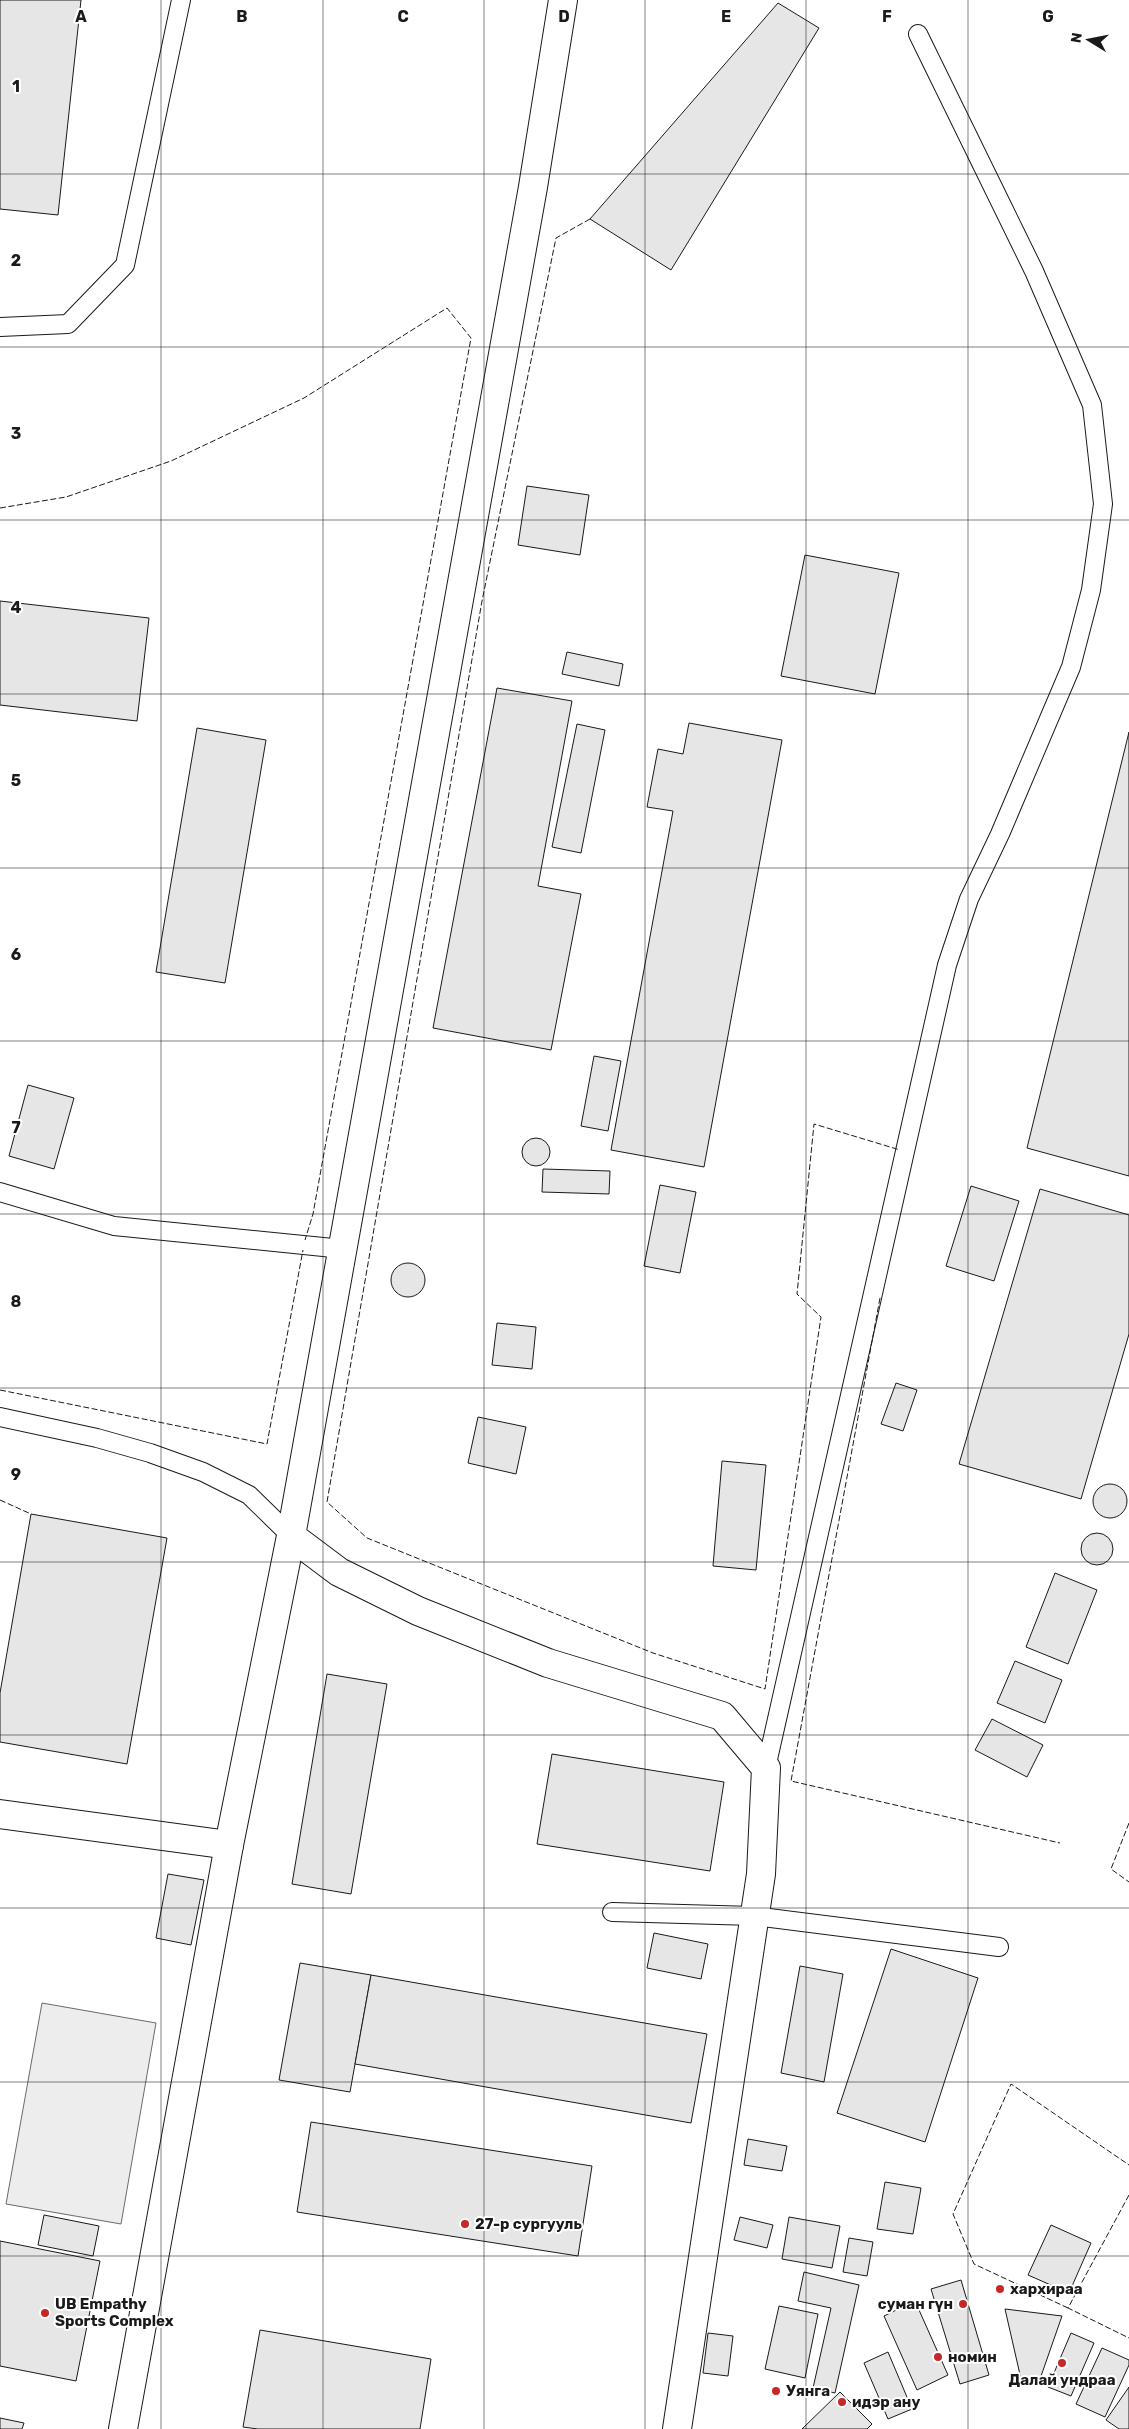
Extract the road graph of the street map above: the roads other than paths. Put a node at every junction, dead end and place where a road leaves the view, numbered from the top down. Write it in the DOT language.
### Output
graph roads {
  1 [pos="181,0"];
  2 [pos="563,0"];
  3 [pos="918,34"];
  4 [pos="0,327"];
  5 [pos="0,1192"];
  6 [pos="343,1250"];
  7 [pos="0,1417"];
  8 [pos="291,1536"];
  9 [pos="766,1768"];
  10 [pos="0,1814"];
  11 [pos="229,1846"];
  12 [pos="612,1912"];
  13 [pos="754,1916"];
  14 [pos="999,1947"];
  15 [pos="123,2429"];
  16 [pos="677,2429"];
  1 -- 4 [label="lane"];
  2 -- 6 [label="street"];
  3 -- 9 [label="lane"];
  5 -- 6 [label="lane"];
  6 -- 8 [label="street"];
  7 -- 8 [label="lane"];
  8 -- 9 [label="street"];
  8 -- 11 [label="street"];
  9 -- 13 [label="street"];
  10 -- 11 [label="street"];
  11 -- 15 [label="street"];
  12 -- 13 [label="lane"];
  13 -- 14 [label="lane"];
  13 -- 16 [label="street"];
}
